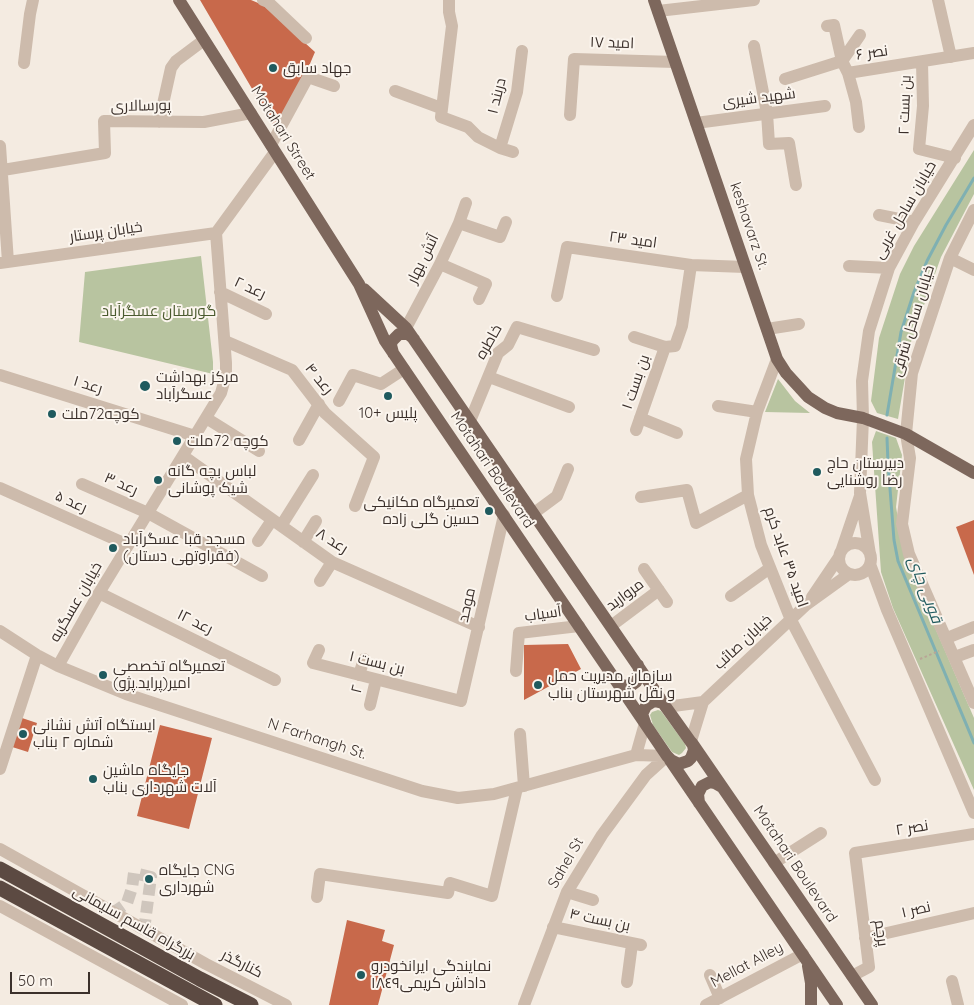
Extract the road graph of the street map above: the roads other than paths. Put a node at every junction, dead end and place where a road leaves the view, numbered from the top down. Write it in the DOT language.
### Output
graph roads {
  1 [pos="33,0"];
  2 [pos="179,0"];
  3 [pos="263,0"];
  4 [pos="449,0"];
  5 [pos="754,0"];
  6 [pos="938,0"];
  7 [pos="656,5"];
  8 [pos="827,26"];
  9 [pos="860,35"];
  10 [pos="306,38"];
  11 [pos="204,40"];
  12 [pos="754,46"];
  13 [pos="522,51"];
  14 [pos="974,53"];
  15 [pos="951,56"];
  16 [pos="842,61"];
  17 [pos="675,62"];
  18 [pos="922,62"];
  19 [pos="24,63"];
  20 [pos="848,73"];
  21 [pos="785,79"];
  22 [pos="334,86"];
  23 [pos="395,91"];
  24 [pos="825,106"];
  25 [pos="441,112"];
  26 [pos="251,113"];
  27 [pos="767,113"];
  28 [pos="570,115"];
  29 [pos="159,122"];
  30 [pos="696,123"];
  31 [pos="974,125"];
  32 [pos="859,127"];
  33 [pos="0,146"];
  34 [pos="273,148"];
  35 [pos="500,148"];
  36 [pos="513,152"];
  37 [pos="955,158"];
  38 [pos="3,170"];
  39 [pos="796,185"];
  40 [pos="466,203"];
  41 [pos="974,210"];
  42 [pos="879,215"];
  43 [pos="506,222"];
  44 [pos="914,222"];
  45 [pos="459,223"];
  46 [pos="216,233"];
  47 [pos="950,258"];
  48 [pos="4,263"];
  49 [pos="440,264"];
  50 [pos="690,265"];
  51 [pos="849,266"];
  52 [pos="745,267"];
  53 [pos="890,268"];
  54 [pos="974,270"];
  55 [pos="358,284"];
  56 [pos="220,292"];
  57 [pos="557,296"];
  58 [pos="479,299"];
  59 [pos="266,314"];
  60 [pos="799,324"];
  61 [pos="406,328"];
  62 [pos="767,329"];
  63 [pos="634,338"];
  64 [pos="414,339"];
  65 [pos="225,341"];
  66 [pos="665,347"];
  67 [pos="594,350"];
  68 [pos="394,353"];
  69 [pos="777,359"];
  70 [pos="404,369"];
  71 [pos="0,375"];
  72 [pos="489,377"];
  73 [pos="339,401"];
  74 [pos="319,404"];
  75 [pos="718,406"];
  76 [pos="569,407"];
  77 [pos="757,412"];
  78 [pos="206,418"];
  79 [pos="863,418"];
  80 [pos="470,421"];
  81 [pos="677,433"];
  82 [pos="906,434"];
  83 [pos="195,436"];
  84 [pos="299,440"];
  85 [pos="258,451"];
  86 [pos="183,456"];
  87 [pos="568,469"];
  88 [pos="974,472"];
  89 [pos="313,475"];
  90 [pos="82,484"];
  91 [pos="0,488"];
  92 [pos="860,493"];
  93 [pos="748,495"];
  94 [pos="641,497"];
  95 [pos="354,506"];
  96 [pos="148,513"];
  97 [pos="534,513"];
  98 [pos="504,516"];
  99 [pos="316,521"];
  100 [pos="276,523"];
  101 [pos="258,541"];
  102 [pos="303,542"];
  103 [pos="128,545"];
  104 [pos="841,553"];
  105 [pos="870,559"];
  106 [pos="332,562"];
  107 [pos="770,568"];
  108 [pos="644,569"];
  109 [pos="849,574"];
  110 [pos="262,576"];
  111 [pos="320,580"];
  112 [pos="659,590"];
  113 [pos="99,593"];
  114 [pos="731,596"];
  115 [pos="667,602"];
  116 [pos="806,605"];
  117 [pos="790,620"];
  118 [pos="579,626"];
  119 [pos="611,626"];
  120 [pos="479,627"];
  121 [pos="974,627"];
  122 [pos="0,631"];
  123 [pos="951,647"];
  124 [pos="319,650"];
  125 [pos="974,650"];
  126 [pos="37,655"];
  127 [pos="364,659"];
  128 [pos="638,665"];
  129 [pos="58,666"];
  130 [pos="516,671"];
  131 [pos="359,675"];
  132 [pos="275,680"];
  133 [pos="376,680"];
  134 [pos="616,680"];
  135 [pos="461,701"];
  136 [pos="702,702"];
  137 [pos="974,703"];
  138 [pos="370,705"];
  139 [pos="666,707"];
  140 [pos="645,723"];
  141 [pos="520,734"];
  142 [pos="691,741"];
  143 [pos="636,755"];
  144 [pos="667,756"];
  145 [pos="0,769"];
  146 [pos="875,780"];
  147 [pos="722,787"];
  148 [pos="520,788"];
  149 [pos="699,803"];
  150 [pos="974,814"];
  151 [pos="821,833"];
  152 [pos="974,834"];
  153 [pos="0,849"];
  154 [pos="855,853"];
  155 [pos="774,863"];
  156 [pos="0,869"];
  157 [pos="0,888"];
  158 [pos="567,892"];
  159 [pos="317,898"];
  160 [pos="593,900"];
  161 [pos="0,906"];
  162 [pos="974,913"];
  163 [pos="553,927"];
  164 [pos="865,938"];
  165 [pos="803,954"];
  166 [pos="710,975"];
  167 [pos="852,976"];
  168 [pos="952,980"];
  169 [pos="627,982"];
  170 [pos="720,998"];
  171 [pos="182,1005"];
  172 [pos="215,1005"];
  173 [pos="252,1005"];
  174 [pos="286,1005"];
  175 [pos="524,1005"];
  176 [pos="706,1005"];
  177 [pos="811,1005"];
  178 [pos="837,1005"];
  179 [pos="872,1005"];
  180 [pos="958,1005"];
  1 -- 19 [label="street"];
  2 -- 11 [label="main road, Motahari Street"];
  3 -- 10 [label="street"];
  4 -- 25 [label="street"];
  5 -- 7 [label="street"];
  6 -- 15 [label="street"];
  7 -- 17 [label="main road, keshavarz St."];
  8 -- 16 [label="street"];
  9 -- 16 [label="street"];
  11 -- 26 [label="main road, Motahari Street"];
  11 -- 29 [label="street"];
  12 -- 27 [label="street"];
  13 -- 35 [label="street, دربند ۱"];
  14 -- 15 [label="street, نصر ۶"];
  15 -- 18 [label="street, نصر ۶"];
  16 -- 20 [label="street, نصر ۶"];
  16 -- 21 [label="street, نصر ۶"];
  17 -- 28 [label="street, امید ۱۷"];
  17 -- 30 [label="main road, keshavarz St."];
  18 -- 20 [label="street, نصر ۶"];
  18 -- 37 [label="street, بن بست ۲"];
  20 -- 32 [label="street"];
  22 -- 34 [label="street"];
  23 -- 25 [label="street"];
  24 -- 27 [label="street, شهید شیری"];
  25 -- 35 [label="street"];
  26 -- 29 [label="street, پورسالاری"];
  26 -- 34 [label="main road, Motahari Street"];
  27 -- 30 [label="street, شهید شیری"];
  27 -- 39 [label="street"];
  29 -- 38 [label="street, پورسالاری"];
  30 -- 52 [label="main road, keshavarz St."];
  31 -- 37 [label="street, خیابان ساحل غربی"];
  33 -- 38 [label="street"];
  34 -- 46 [label="street"];
  34 -- 55 [label="main road, Motahari Street"];
  35 -- 36 [label="street"];
  37 -- 44 [label="street, خیابان ساحل غربی"];
  38 -- 48 [label="street"];
  40 -- 45 [label="street, آتش بهار"];
  41 -- 47 [label="street, خیابان ساحل شرقی"];
  42 -- 44 [label="street"];
  43 -- 45 [label="street"];
  44 -- 53 [label="street, خیابان ساحل غربی"];
  45 -- 49 [label="street, آتش بهار"];
  46 -- 48 [label="street, خیابان پرستار"];
  46 -- 56 [label="street, خیابان عسگریه"];
  47 -- 54 [label="street"];
  47 -- 82 [label="street, خیابان ساحل شرقی"];
  49 -- 58 [label="street"];
  49 -- 61 [label="street, آتش بهار"];
  50 -- 52 [label="street, امید ۲۳"];
  50 -- 57 [label="street, امید ۲۳"];
  50 -- 66 [label="street, بن بست ۱"];
  51 -- 53 [label="street"];
  52 -- 62 [label="main road, keshavarz St."];
  53 -- 79 [label="street, خیابان ساحل غربی"];
  55 -- 61 [label="main road"];
  55 -- 68 [label="main road, Motahari Boulevard"];
  56 -- 59 [label="street, رعد ۲"];
  56 -- 65 [label="street, خیابان عسگریه"];
  60 -- 62 [label="street"];
  61 -- 64 [label="main road, Motahari Boulevard"];
  62 -- 69 [label="main road, keshavarz St."];
  63 -- 66 [label="street"];
  64 -- 68 [label="main road"];
  64 -- 80 [label="main road, Motahari Boulevard"];
  65 -- 74 [label="street, رعد ۴"];
  65 -- 78 [label="street, خیابان عسگریه"];
  66 -- 81 [label="street, بن بست ۱"];
  67 -- 72 [label="street, خاطره"];
  68 -- 70 [label="main road, Motahari Boulevard"];
  69 -- 77 [label="street, امید ۳۵ عابد کرم"];
  69 -- 79 [label="main road, keshavarz St."];
  70 -- 73 [label="street"];
  70 -- 98 [label="main road, Motahari Boulevard"];
  71 -- 83 [label="street, رعد ۱"];
  72 -- 76 [label="street"];
  72 -- 80 [label="street, خاطره"];
  74 -- 84 [label="street"];
  74 -- 95 [label="street, رعد ۴"];
  75 -- 77 [label="street"];
  77 -- 93 [label="street, امید ۳۵ عابد کرم"];
  78 -- 83 [label="street, خیابان عسگریه"];
  78 -- 85 [label="street"];
  79 -- 82 [label="main road, keshavarz St."];
  79 -- 92 [label="street, خیابان ساحل غربی"];
  80 -- 97 [label="main road, Motahari Boulevard"];
  82 -- 88 [label="main road"];
  82 -- 123 [label="street, خیابان ساحل شرقی"];
  83 -- 86 [label="street, خیابان عسگریه"];
  86 -- 96 [label="street, خیابان عسگریه"];
  86 -- 100 [label="street, رعد ۸"];
  87 -- 97 [label="street"];
  89 -- 100 [label="street"];
  90 -- 96 [label="street, رعد ۳"];
  91 -- 103 [label="street, رعد ۵"];
  92 -- 104 [label="street, خیابان ساحل غربی"];
  92 -- 105 [label="street, خیابان ساحل غربی"];
  93 -- 94 [label="street"];
  93 -- 107 [label="street, امید ۳۵ عابد کرم"];
  96 -- 103 [label="street, خیابان عسگریه"];
  96 -- 110 [label="street, رعد ۳"];
  97 -- 119 [label="main road, Motahari Boulevard"];
  98 -- 118 [label="main road, Motahari Boulevard"];
  98 -- 120 [label="street, موحد"];
  99 -- 102 [label="street"];
  100 -- 101 [label="street"];
  100 -- 102 [label="street, رعد ۸"];
  102 -- 106 [label="street, رعد ۸"];
  103 -- 113 [label="street, خیابان عسگریه"];
  104 -- 105 [label="street"];
  104 -- 109 [label="street"];
  104 -- 116 [label="street, خیابان صائب"];
  105 -- 109 [label="street"];
  105 -- 150 [label="street, خیابان ساحل غربی"];
  106 -- 111 [label="street"];
  106 -- 120 [label="street, رعد ۸"];
  107 -- 114 [label="street"];
  107 -- 117 [label="street, امید ۳۵ عابد کرم"];
  108 -- 112 [label="street"];
  109 -- 116 [label="street, خیابان صائب"];
  112 -- 115 [label="street"];
  112 -- 119 [label="street, مروارید"];
  113 -- 129 [label="street, خیابان عسگریه"];
  113 -- 132 [label="street, رعد ۱۲"];
  116 -- 117 [label="street, خیابان صائب"];
  117 -- 136 [label="street, خیابان صائب"];
  117 -- 146 [label="street, امید ۳۵ عابد کرم"];
  118 -- 130 [label="street, آسیاب"];
  118 -- 134 [label="main road, Motahari Boulevard"];
  119 -- 128 [label="main road, Motahari Boulevard"];
  120 -- 135 [label="street, موحد"];
  121 -- 123 [label="street"];
  122 -- 126 [label="street, N Farhangh St."];
  123 -- 125 [label="street"];
  123 -- 137 [label="street, خیابان ساحل شرقی"];
  124 -- 131 [label="street, بن بست ۱"];
  126 -- 129 [label="street, N Farhangh St."];
  126 -- 145 [label="street"];
  127 -- 131 [label="street"];
  128 -- 134 [label="main road"];
  128 -- 139 [label="main road, Motahari Boulevard"];
  129 -- 148 [label="street, N Farhangh St."];
  131 -- 133 [label="street, بن بست ۱"];
  133 -- 135 [label="street, بن بست ۱"];
  133 -- 138 [label="street, ۲"];
  134 -- 140 [label="main road, Motahari Boulevard"];
  136 -- 139 [label="street"];
  136 -- 142 [label="street"];
  139 -- 140 [label="main road"];
  139 -- 142 [label="main road, Motahari Boulevard"];
  140 -- 143 [label="street"];
  140 -- 144 [label="main road, Motahari Boulevard"];
  141 -- 148 [label="street"];
  142 -- 144 [label="main road"];
  142 -- 147 [label="main road, Motahari Boulevard"];
  143 -- 144 [label="street, N Farhangh St."];
  143 -- 148 [label="street, N Farhangh St."];
  144 -- 149 [label="main road"];
  144 -- 158 [label="street, Sahel St"];
  147 -- 149 [label="main road"];
  147 -- 155 [label="main road, Motahari Boulevard"];
  148 -- 159 [label="street"];
  149 -- 165 [label="main road"];
  151 -- 155 [label="street"];
  152 -- 154 [label="street, نصر ۲"];
  153 -- 174 [label="street, کنارگذر"];
  154 -- 164 [label="street, پرچم"];
  155 -- 167 [label="main road, Motahari Boulevard"];
  156 -- 173 [label="highway, بزرگراه قاسم سلیمانی"];
  157 -- 172 [label="highway"];
  158 -- 160 [label="street"];
  158 -- 163 [label="street, Sahel St"];
  161 -- 171 [label="street"];
  162 -- 164 [label="street, نصر ۱"];
  163 -- 169 [label="street, بن بست ۴"];
  163 -- 175 [label="street, Sahel St"];
  164 -- 167 [label="street, پرچم"];
  165 -- 170 [label="street, Mellat Alley"];
  165 -- 177 [label="main road"];
  165 -- 178 [label="main road"];
  166 -- 170 [label="street"];
  167 -- 179 [label="main road, Motahari Boulevard"];
  168 -- 180 [label="street"];
  170 -- 176 [label="street, Mellat Alley"];
}
